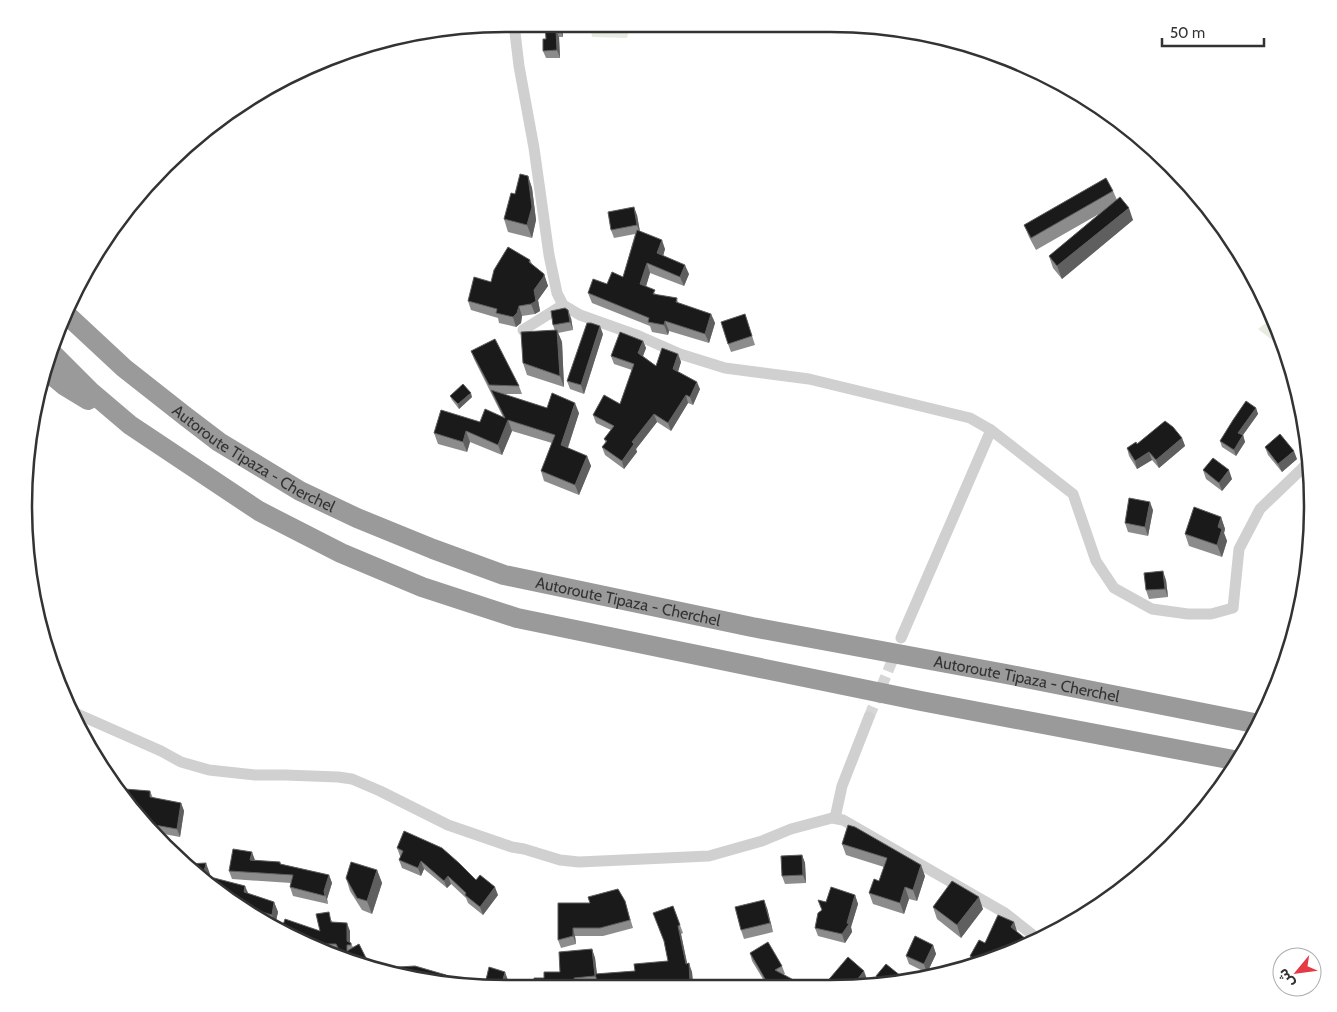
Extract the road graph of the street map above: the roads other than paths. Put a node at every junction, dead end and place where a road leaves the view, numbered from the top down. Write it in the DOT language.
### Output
graph roads {
  1 [pos="515,32"];
  2 [pos="563,305"];
  3 [pos="72,319"];
  4 [pos="523,330"];
  5 [pos="57,358"];
  6 [pos="52,375"];
  7 [pos="130,425"];
  8 [pos="991,430"];
  9 [pos="1302,468"];
  10 [pos="901,638"];
  11 [pos="81,716"];
  12 [pos="869,717"];
  13 [pos="1252,723"];
  14 [pos="1231,759"];
  15 [pos="835,818"];
  16 [pos="1032,934"];
  1 -- 2 [label="street"];
  2 -- 4 [label="street"];
  2 -- 8 [label="street"];
  3 -- 13 [label="highway, Autoroute Tipaza - Cherchel"];
  5 -- 7 [label="highway"];
  6 -- 7 [label="highway"];
  7 -- 14 [label="highway"];
  8 -- 9 [label="street"];
  8 -- 10 [label="street"];
  11 -- 15 [label="street"];
  12 -- 15 [label="street"];
  15 -- 16 [label="street"];
}
